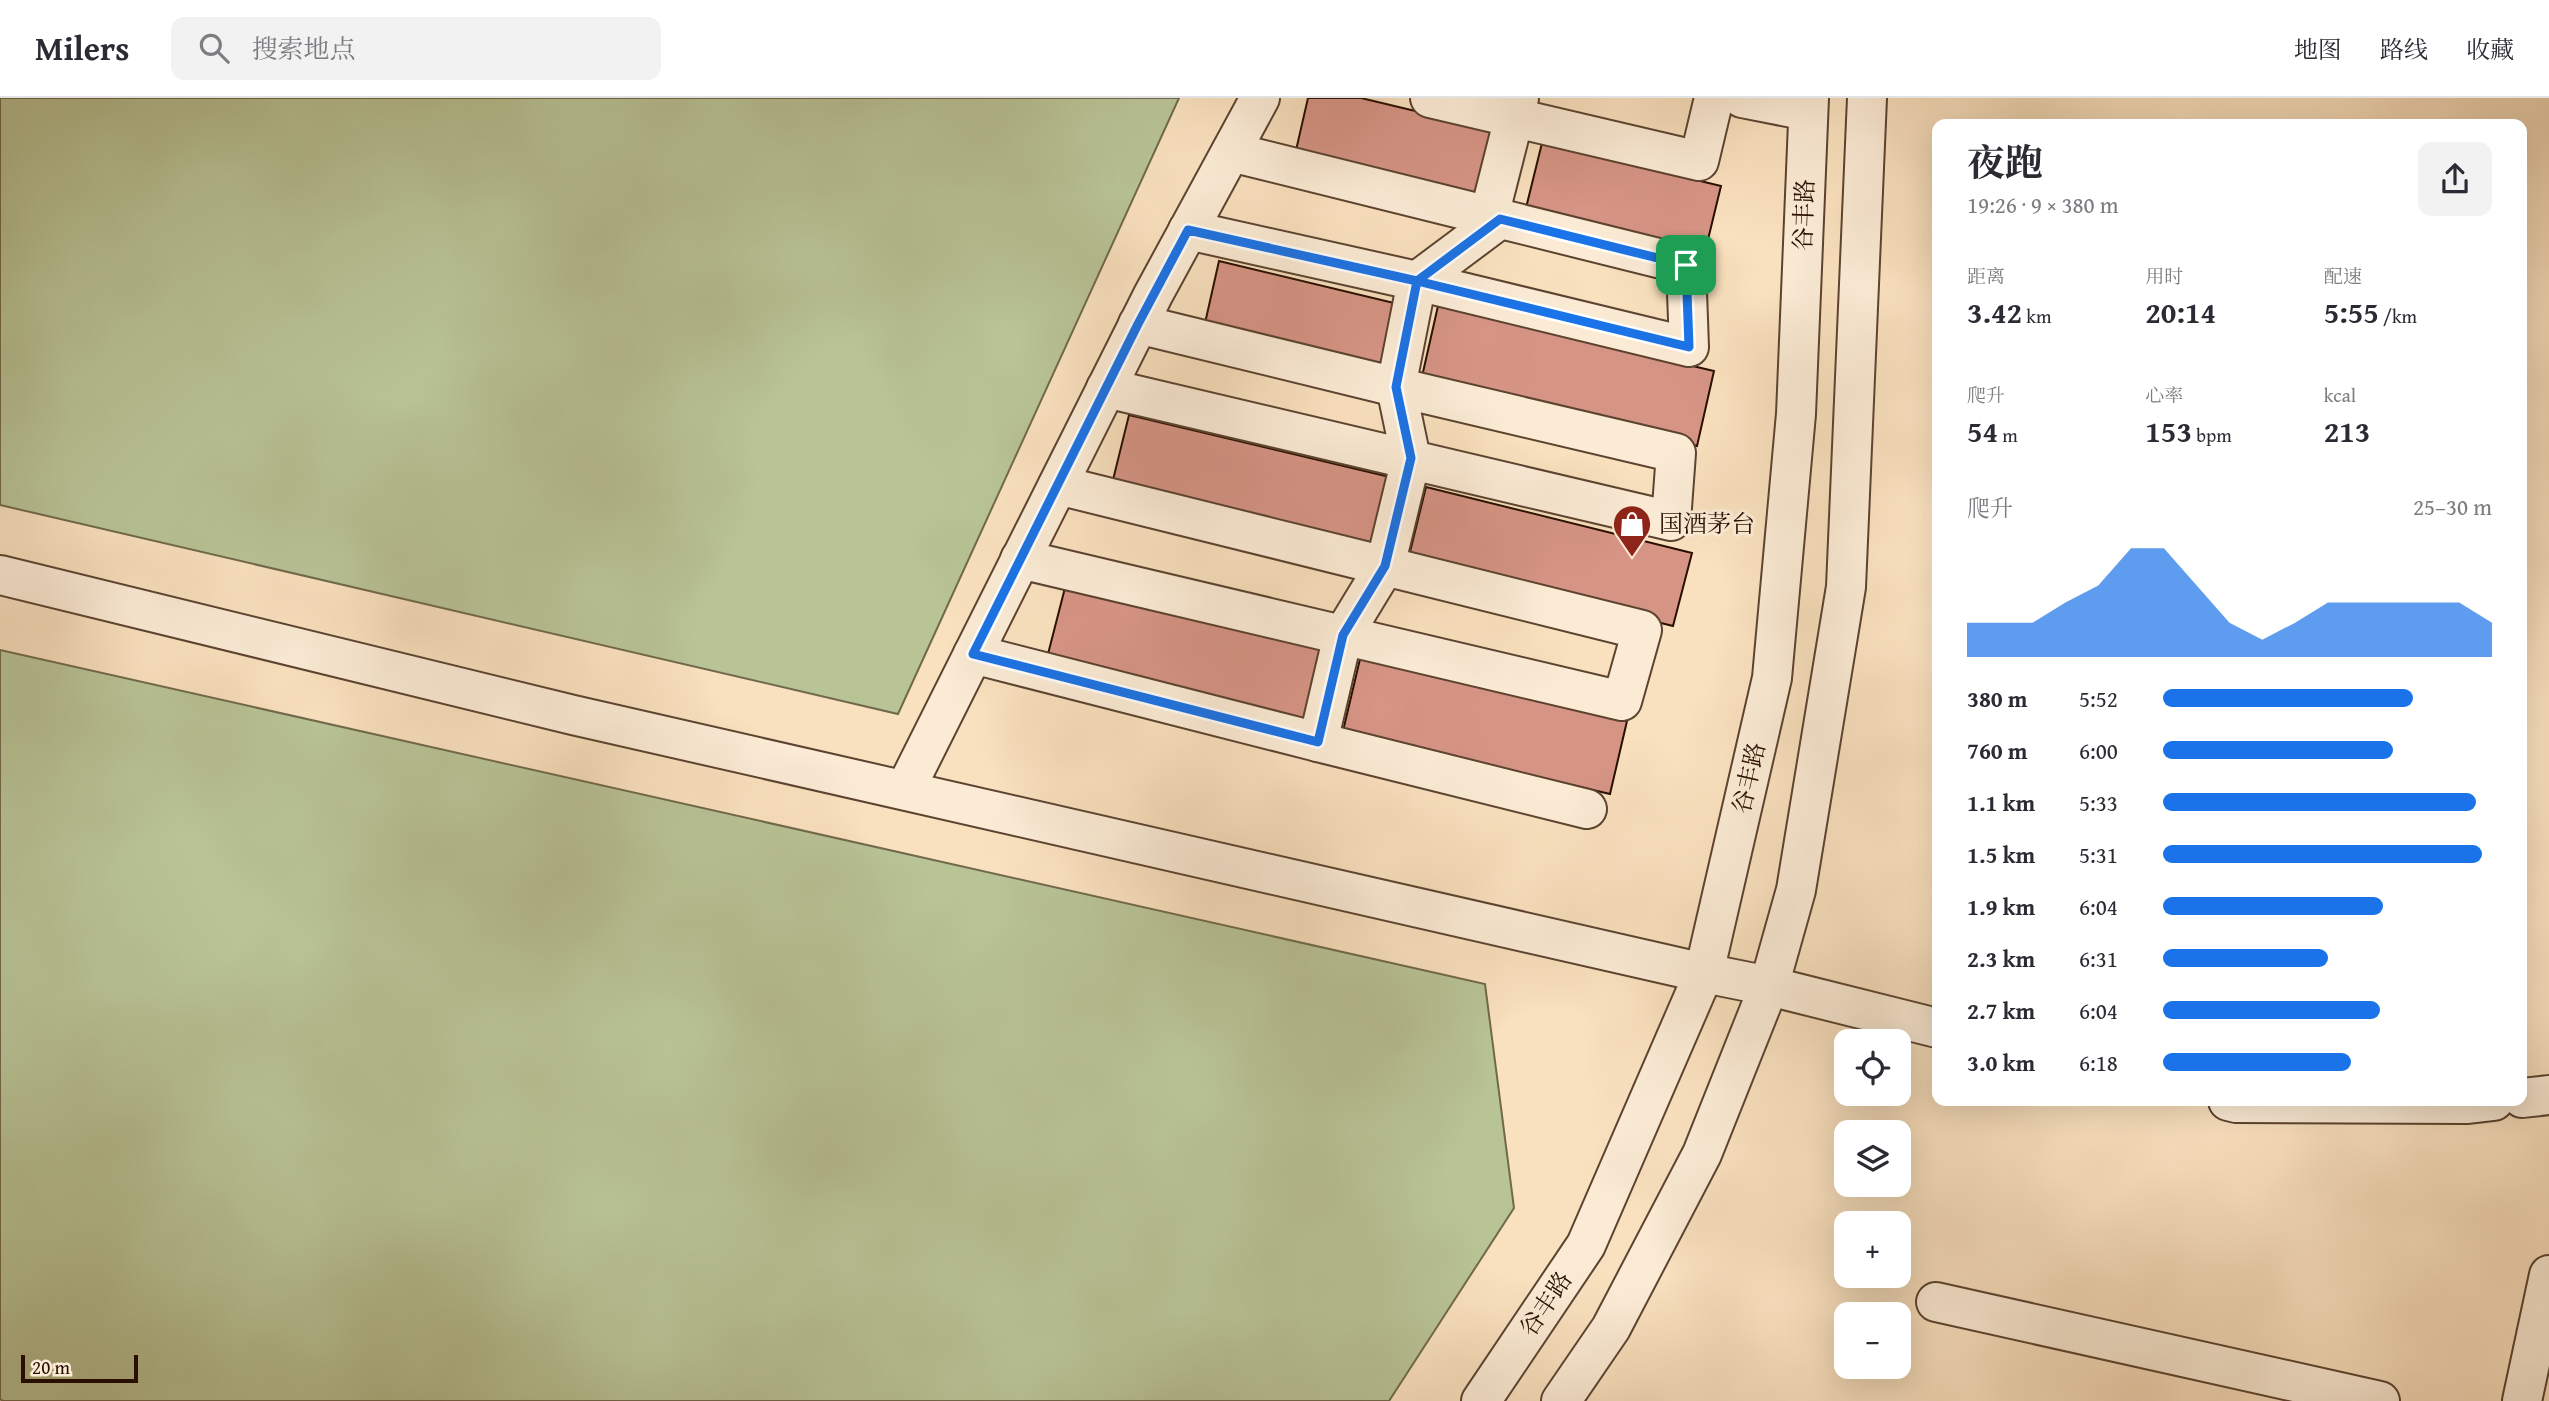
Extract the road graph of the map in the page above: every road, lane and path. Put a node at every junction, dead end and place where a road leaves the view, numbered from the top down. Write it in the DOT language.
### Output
graph roads {
  1 [pos="1260,98"];
  2 [pos="1430,98"];
  3 [pos="1714,98"];
  4 [pos="1742,98"];
  5 [pos="1867,98"];
  6 [pos="1809,105"];
  7 [pos="1517,108"];
  8 [pos="1231,152"];
  9 [pos="1495,217"];
  10 [pos="1188,230"];
  11 [pos="1417,281"];
  12 [pos="1138,324"];
  13 [pos="1396,387"];
  14 [pos="1106,388"];
  15 [pos="1411,458"];
  16 [pos="1058,485"];
  17 [pos="1020,559"];
  18 [pos="1385,566"];
  19 [pos="0,575"];
  20 [pos="1343,635"];
  21 [pos="973,654"];
  22 [pos="1318,742"];
  23 [pos="905,790"];
  24 [pos="1587,809"];
  25 [pos="1704,973"];
  26 [pos="1769,986"];
  27 [pos="1932,1027"];
  28 [pos="2549,1094"];
  29 [pos="2527,1097"];
  30 [pos="2549,1275"];
  31 [pos="1936,1301"];
  32 [pos="1481,1401"];
  33 [pos="1561,1401"];
  34 [pos="2381,1401"];
  35 [pos="2522,1401"];
  1 -- 8 [label="street"];
  2 -- 7 [label="street"];
  3 -- 7 [label="street"];
  4 -- 6 [label="street"];
  5 -- 26 [label="street"];
  6 -- 25 [label="street, 谷丰路"];
  7 -- 9 [label="street"];
  8 -- 9 [label="street"];
  8 -- 10 [label="street"];
  9 -- 11 [label="street"];
  9 -- 11 [label="street"];
  10 -- 11 [label="street"];
  10 -- 12 [label="street"];
  11 -- 13 [label="street"];
  12 -- 13 [label="street"];
  12 -- 14 [label="street"];
  13 -- 15 [label="street"];
  13 -- 15 [label="street"];
  14 -- 15 [label="street"];
  14 -- 16 [label="street"];
  15 -- 18 [label="street"];
  16 -- 17 [label="street"];
  16 -- 18 [label="street"];
  17 -- 20 [label="street"];
  17 -- 21 [label="street"];
  18 -- 20 [label="street"];
  18 -- 20 [label="street"];
  19 -- 23 [label="street"];
  20 -- 22 [label="street"];
  21 -- 22 [label="street"];
  21 -- 23 [label="street"];
  22 -- 24 [label="street"];
  23 -- 25 [label="street"];
  25 -- 26 [label="street"];
  25 -- 32 [label="street, 谷丰路"];
  26 -- 27 [label="street"];
  26 -- 33 [label="street"];
  28 -- 29 [label="street"];
  30 -- 35 [label="street"];
  31 -- 34 [label="street"];
}
